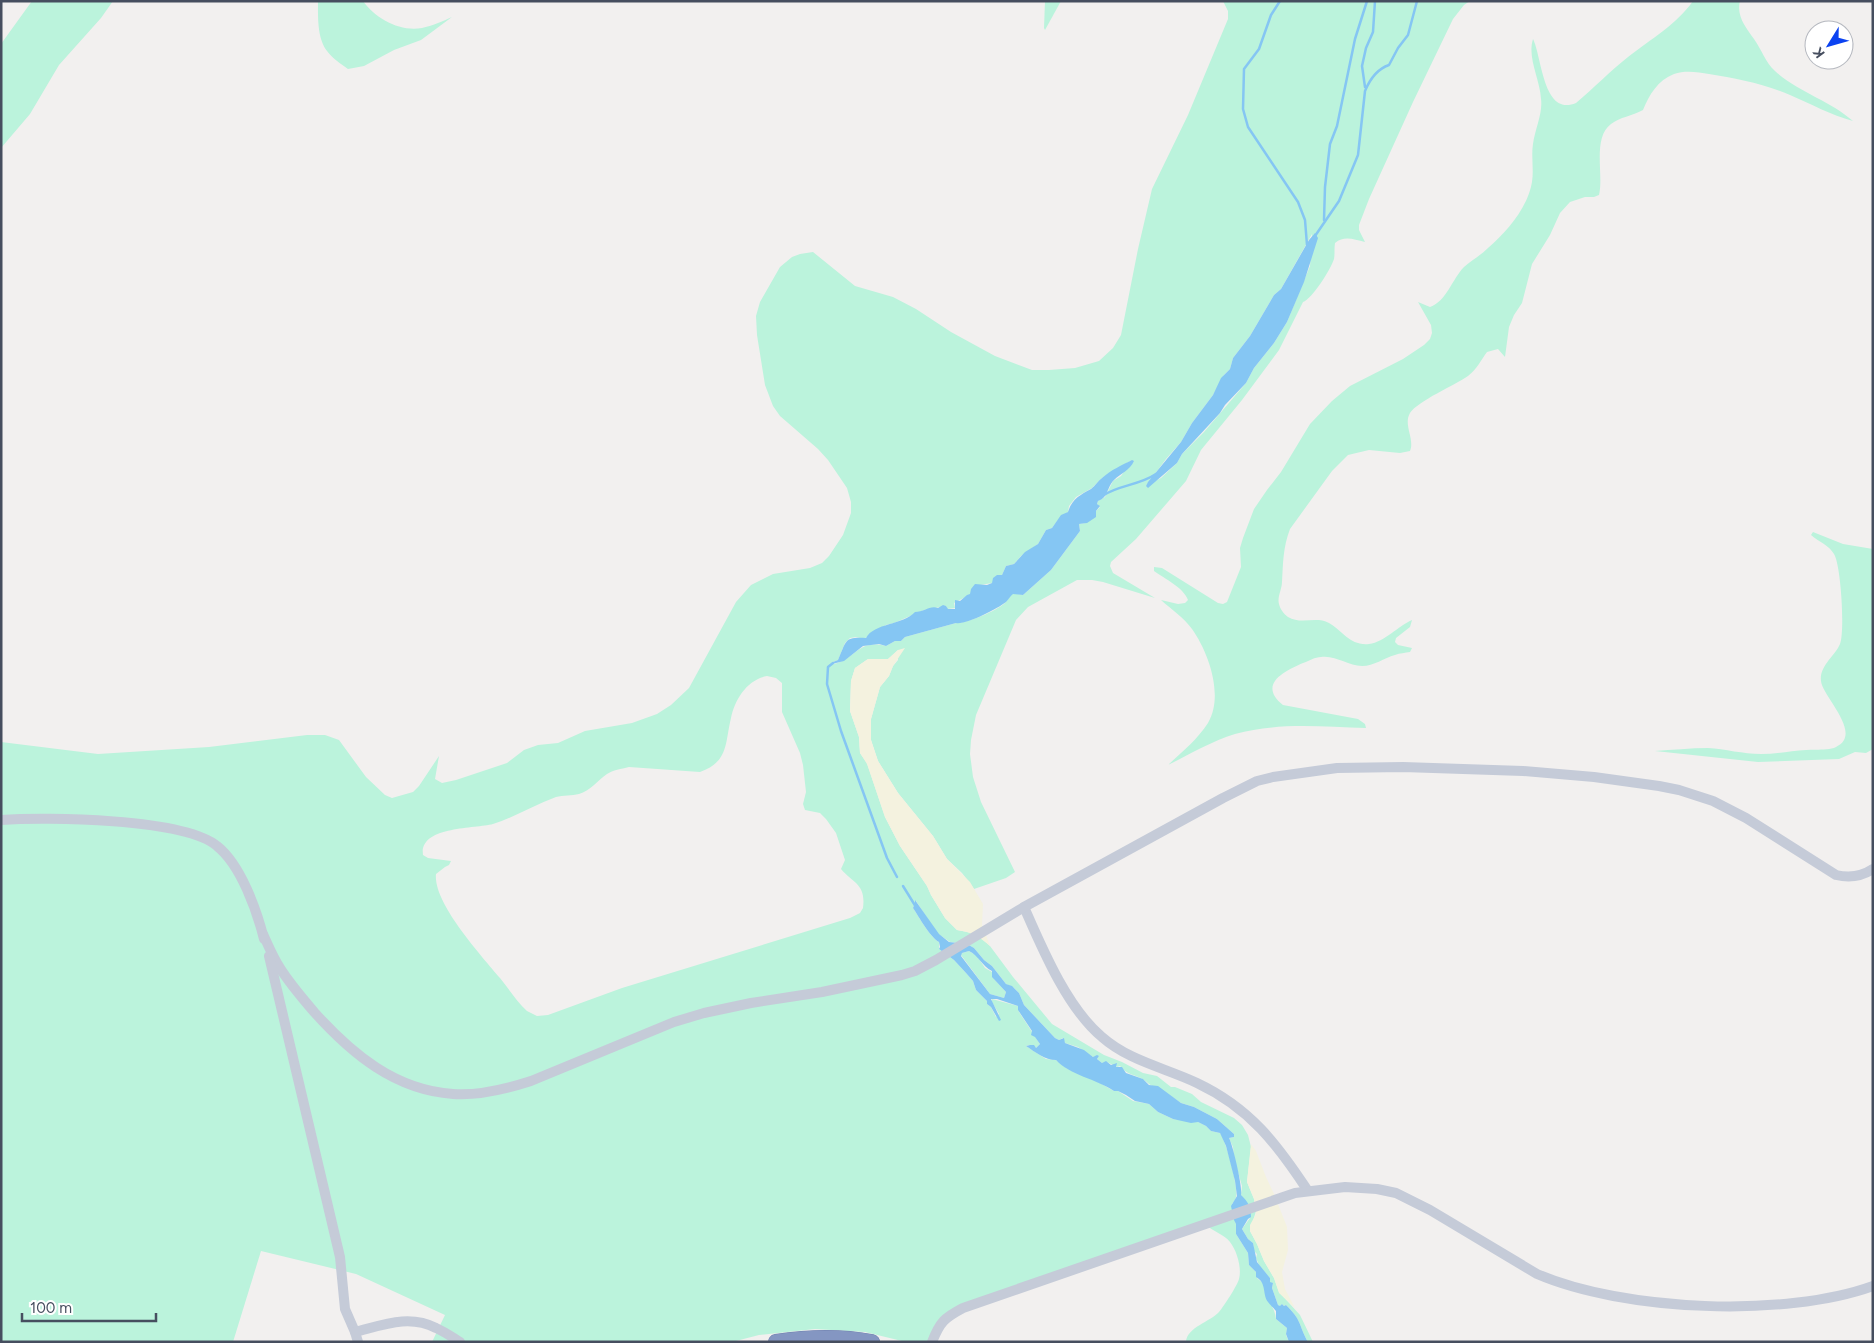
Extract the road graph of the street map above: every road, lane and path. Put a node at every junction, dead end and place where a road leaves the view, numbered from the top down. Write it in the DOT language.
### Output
graph roads {
  1 [pos="1,820"];
  2 [pos="1873,869"];
  3 [pos="1024,907"];
  4 [pos="263,934"];
  5 [pos="1308,1191"];
  6 [pos="1873,1286"];
  7 [pos="357,1337"];
  8 [pos="460,1342"];
  9 [pos="776,1342"];
  10 [pos="872,1342"];
  11 [pos="932,1342"];
  1 -- 4 [label="street"];
  2 -- 3 [label="street"];
  3 -- 4 [label="street"];
  3 -- 5 [label="street"];
  4 -- 7 [label="street"];
  5 -- 6 [label="street"];
  5 -- 11 [label="street"];
  7 -- 8 [label="street"];
  9 -- 10 [label="highway"];
}
